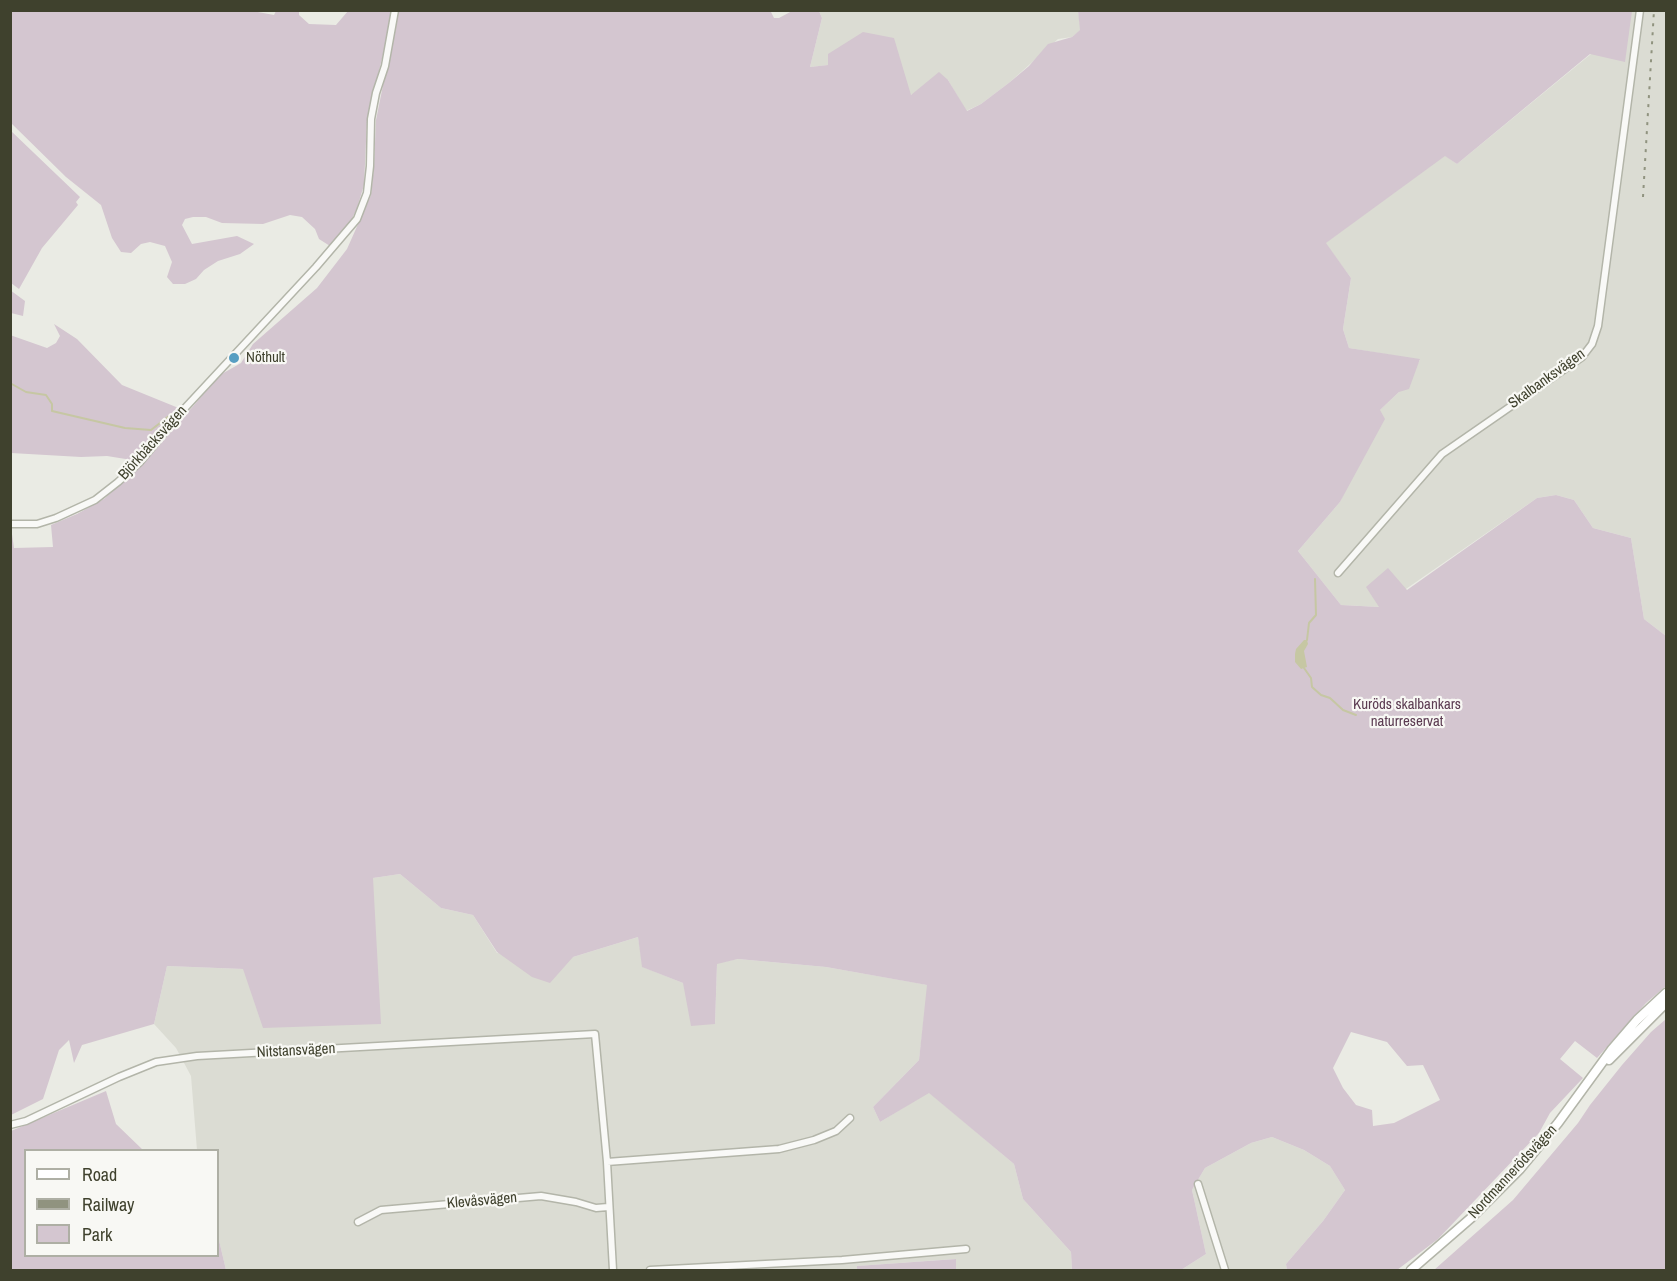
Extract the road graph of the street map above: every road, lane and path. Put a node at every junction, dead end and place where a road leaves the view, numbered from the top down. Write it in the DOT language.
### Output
graph roads {
  1 [pos="395,10"];
  2 [pos="1640,10"];
  3 [pos="10,524"];
  4 [pos="1338,573"];
  5 [pos="1666,993"];
  6 [pos="1666,1003"];
  7 [pos="1603,1064"];
  8 [pos="850,1118"];
  9 [pos="10,1125"];
  10 [pos="607,1162"];
  11 [pos="1198,1184"];
  12 [pos="608,1207"];
  13 [pos="358,1222"];
  14 [pos="966,1249"];
  15 [pos="614,1270"];
  16 [pos="650,1270"];
  17 [pos="1225,1270"];
  18 [pos="1411,1270"];
  1 -- 3 [label="street, Björkbäcksvägen"];
  2 -- 4 [label="street, Skalbanksvägen"];
  5 -- 7 [label="main road, Nordmannerödsvägen"];
  6 -- 7 [label="main road, Nordmannerödsvägen"];
  7 -- 18 [label="main road, Nordmannerödsvägen"];
  8 -- 10 [label="street"];
  9 -- 10 [label="street, Nitstansvägen"];
  10 -- 12 [label="street"];
  11 -- 17 [label="street"];
  12 -- 13 [label="street, Klevåsvägen"];
  12 -- 15 [label="street"];
  14 -- 16 [label="street"];
}
